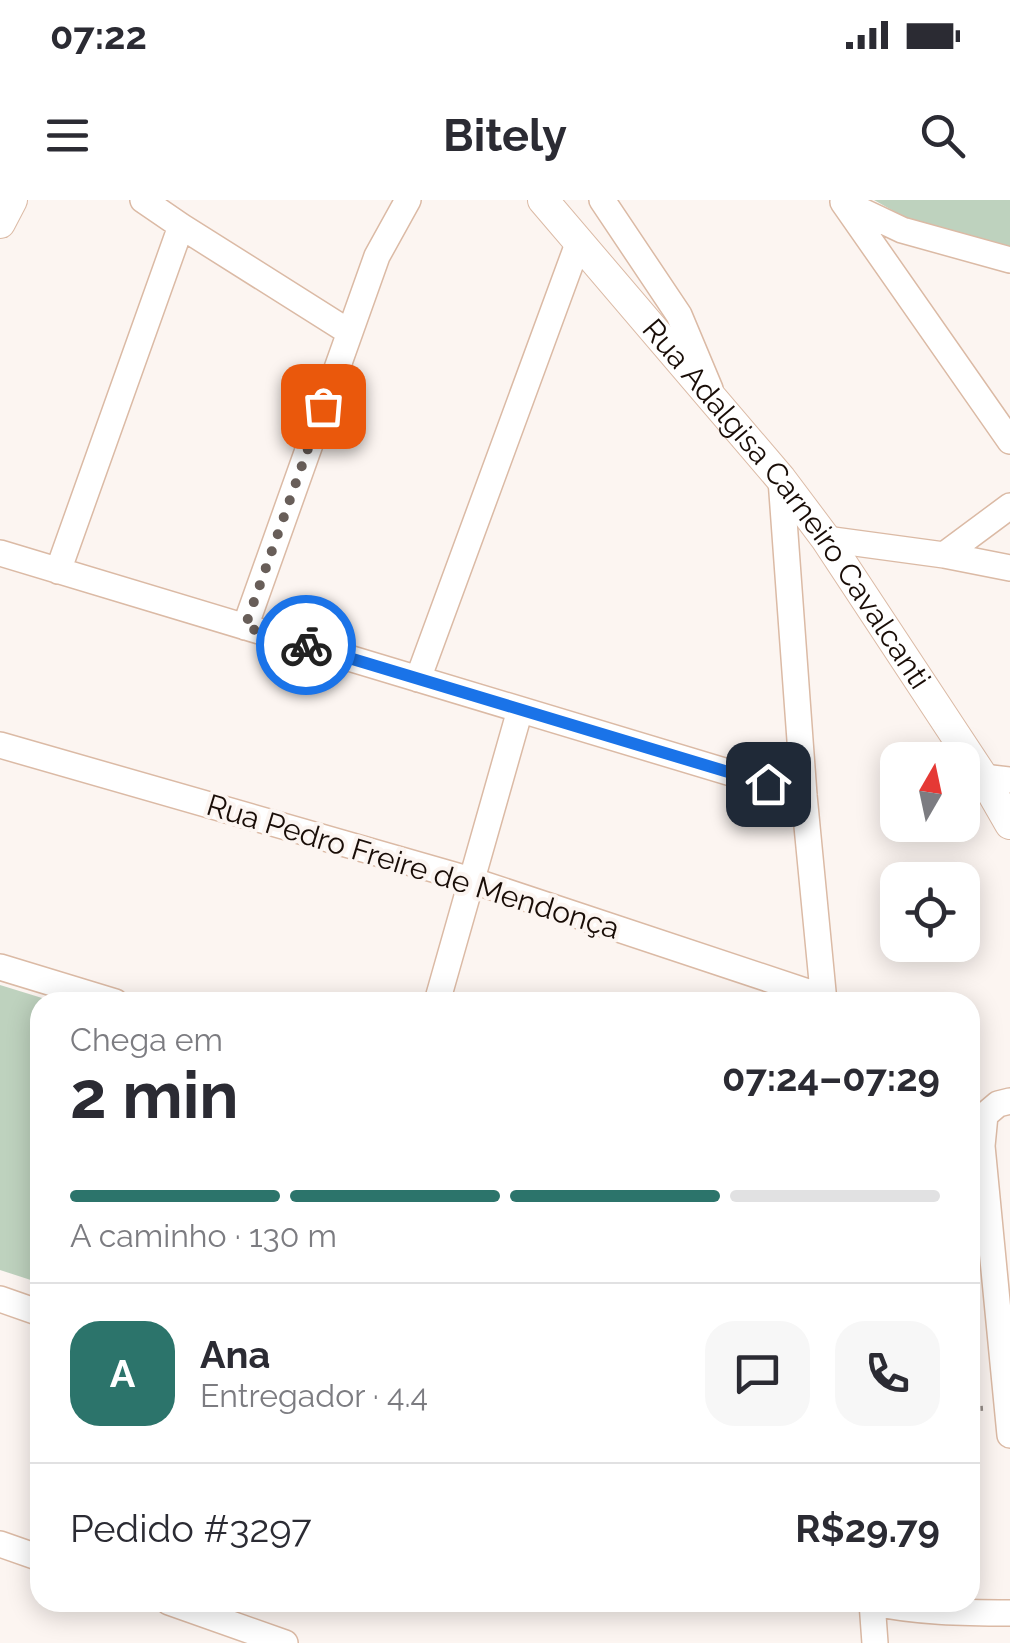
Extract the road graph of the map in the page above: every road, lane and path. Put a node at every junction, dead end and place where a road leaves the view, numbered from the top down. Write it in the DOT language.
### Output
graph roads {
  1 [pos="12,200"];
  2 [pos="144,200"];
  3 [pos="408,200"];
  4 [pos="543,200"];
  5 [pos="602,200"];
  6 [pos="841,201"];
  7 [pos="0,223"];
  8 [pos="181,226"];
  9 [pos="579,240"];
  10 [pos="1010,260"];
  11 [pos="349,332"];
  12 [pos="714,398"];
  13 [pos="1010,441"];
  14 [pos="781,479"];
  15 [pos="1010,506"];
  16 [pos="826,539"];
  17 [pos="0,554"];
  18 [pos="944,554"];
  19 [pos="1010,568"];
  20 [pos="58,571"];
  21 [pos="245,627"];
  22 [pos="418,679"];
  23 [pos="520,710"];
  24 [pos="0,745"];
  25 [pos="997,779"];
  26 [pos="804,795"];
  27 [pos="1010,824"];
  28 [pos="471,880"];
  29 [pos="0,967"];
  30 [pos="82,992"];
  31 [pos="440,992"];
  32 [pos="800,992"];
  33 [pos="823,992"];
  34 [pos="1010,1102"];
  35 [pos="0,1298"];
  36 [pos="30,1310"];
  37 [pos="1010,1434"];
  38 [pos="0,1544"];
  39 [pos="30,1554"];
  40 [pos="202,1612"];
  41 [pos="872,1612"];
  42 [pos="943,1612"];
  43 [pos="1010,1613"];
  44 [pos="285,1643"];
  45 [pos="876,1643"];
  1 -- 7 [label="main road"];
  2 -- 8 [label="street"];
  3 -- 11 [label="street"];
  4 -- 9 [label="main road, Rua Adalgisa Carneiro Cavalcanti"];
  5 -- 12 [label="street"];
  6 -- 10 [label="street"];
  6 -- 13 [label="street"];
  8 -- 11 [label="street"];
  8 -- 20 [label="street"];
  9 -- 12 [label="main road, Rua Adalgisa Carneiro Cavalcanti"];
  9 -- 22 [label="street"];
  11 -- 21 [label="street"];
  12 -- 14 [label="main road, Rua Adalgisa Carneiro Cavalcanti"];
  14 -- 16 [label="main road, Rua Adalgisa Carneiro Cavalcanti"];
  14 -- 26 [label="street"];
  15 -- 18 [label="street"];
  16 -- 18 [label="street"];
  16 -- 25 [label="main road, Rua Adalgisa Carneiro Cavalcanti"];
  17 -- 20 [label="street"];
  18 -- 19 [label="street"];
  20 -- 21 [label="street"];
  21 -- 22 [label="street"];
  22 -- 23 [label="street"];
  23 -- 26 [label="street"];
  23 -- 28 [label="street"];
  24 -- 28 [label="street, Rua Pedro Freire de Mendonça"];
  25 -- 27 [label="main road, Rua Adalgisa Carneiro Cavalcanti"];
  26 -- 33 [label="street"];
  28 -- 31 [label="street"];
  28 -- 32 [label="street, Rua Pedro Freire de Mendonça"];
  29 -- 30 [label="street"];
  34 -- 37 [label="street"];
  35 -- 36 [label="street"];
  38 -- 39 [label="street"];
  40 -- 44 [label="street"];
  41 -- 45 [label="street"];
  42 -- 43 [label="street"];
}
